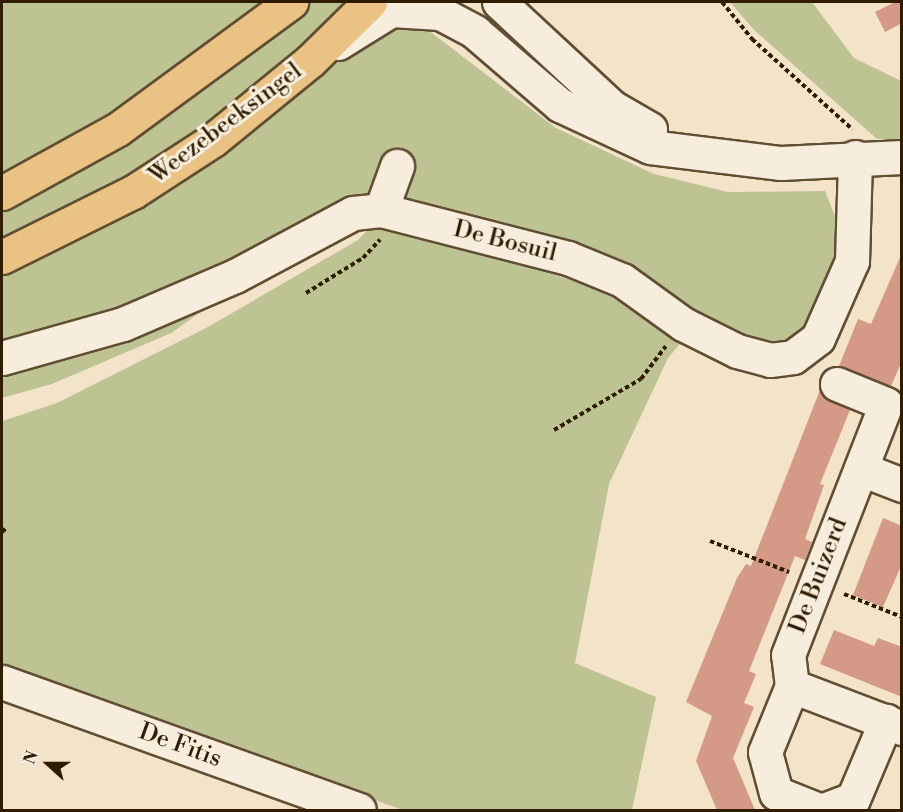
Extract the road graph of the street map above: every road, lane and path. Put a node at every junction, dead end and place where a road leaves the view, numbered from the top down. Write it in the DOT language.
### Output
graph roads {
  1 [pos="291,2"];
  2 [pos="370,2"];
  3 [pos="500,2"];
  4 [pos="722,2"];
  5 [pos="310,61"];
  6 [pos="855,157"];
  7 [pos="902,157"];
  8 [pos="727,158"];
  9 [pos="397,166"];
  10 [pos="2,193"];
  11 [pos="387,212"];
  12 [pos="2,257"];
  13 [pos="306,293"];
  14 [pos="683,324"];
  15 [pos="2,358"];
  16 [pos="837,384"];
  17 [pos="554,430"];
  18 [pos="861,469"];
  19 [pos="902,485"];
  20 [pos="710,541"];
  21 [pos="817,583"];
  22 [pos="902,617"];
  23 [pos="2,682"];
  24 [pos="792,686"];
  25 [pos="894,725"];
  26 [pos="358,810"];
  27 [pos="819,810"];
  28 [pos="824,810"];
  1 -- 10 [label="main road"];
  2 -- 5 [label="main road, Weezebeeksingel"];
  3 -- 8 [label="street"];
  4 -- 6 [label="path"];
  5 -- 8 [label="street"];
  5 -- 12 [label="main road, Weezebeeksingel"];
  6 -- 7 [label="street"];
  6 -- 8 [label="street"];
  6 -- 14 [label="street, De Bosuil"];
  9 -- 11 [label="street"];
  11 -- 13 [label="path"];
  11 -- 14 [label="street, De Bosuil"];
  11 -- 15 [label="street, De Bosuil"];
  14 -- 17 [label="path"];
  16 -- 18 [label="street, De Buizerd"];
  18 -- 19 [label="street"];
  18 -- 21 [label="street, De Buizerd"];
  20 -- 21 [label="path"];
  21 -- 22 [label="path"];
  21 -- 24 [label="street, De Buizerd"];
  23 -- 26 [label="street, De Fitis"];
  24 -- 25 [label="street"];
  24 -- 27 [label="street, De Buizerd"];
  25 -- 28 [label="street"];
}
